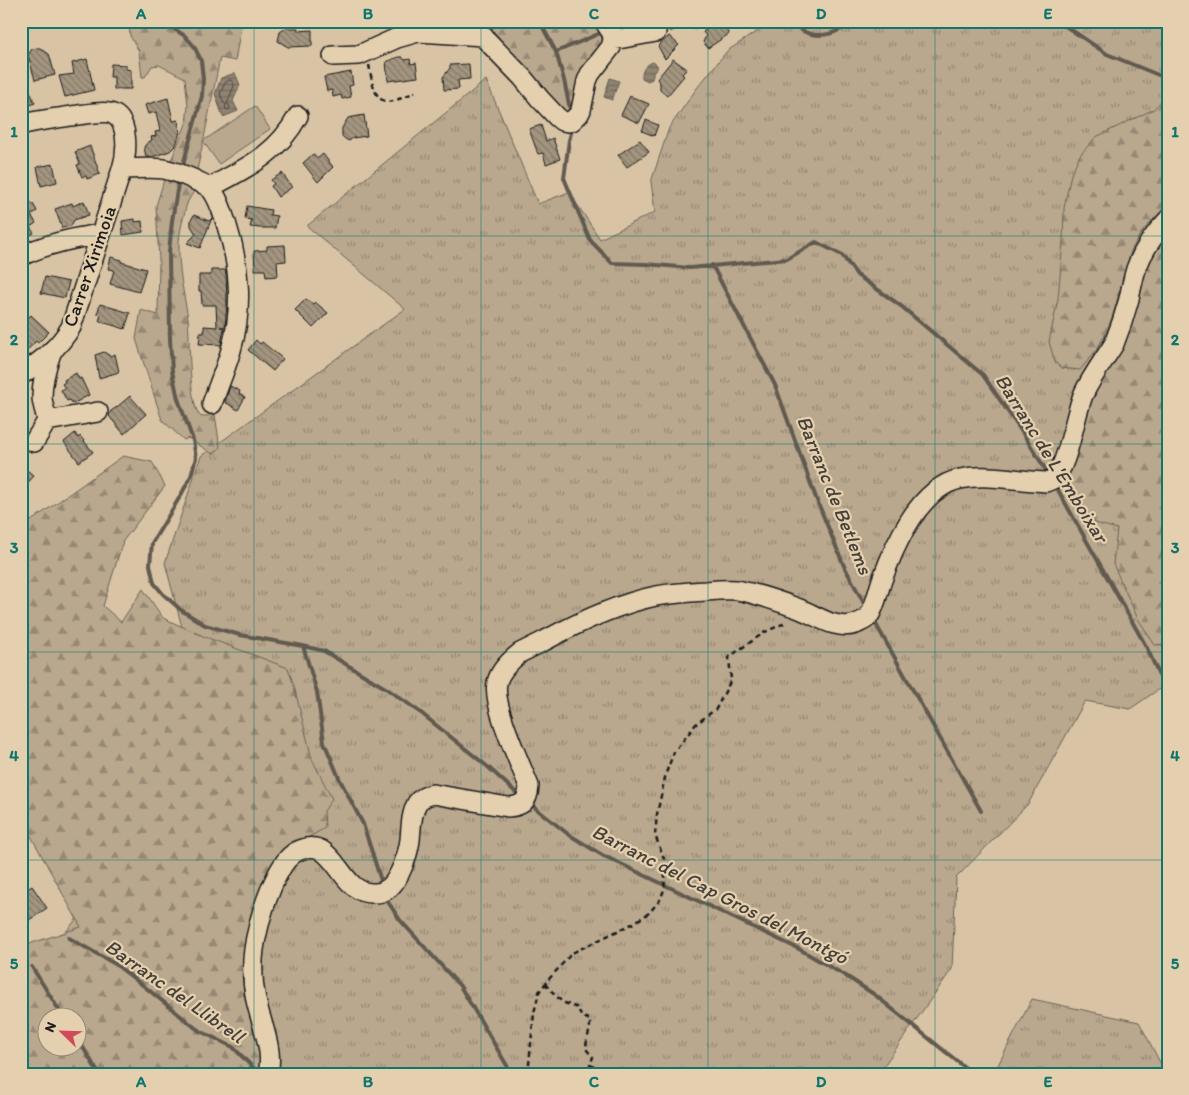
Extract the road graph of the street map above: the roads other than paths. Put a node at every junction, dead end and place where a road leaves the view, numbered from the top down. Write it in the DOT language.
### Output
graph roads {
  1 [pos="468,21"];
  2 [pos="604,21"];
  3 [pos="656,32"];
  4 [pos="484,36"];
  5 [pos="613,40"];
  6 [pos="333,56"];
  7 [pos="298,116"];
  8 [pos="21,125"];
  9 [pos="122,169"];
  10 [pos="203,184"];
  11 [pos="1168,220"];
  12 [pos="101,234"];
  13 [pos="21,256"];
  14 [pos="51,353"];
  15 [pos="21,375"];
  16 [pos="212,404"];
  17 [pos="98,412"];
  18 [pos="47,421"];
  19 [pos="34,442"];
  20 [pos="268,1074"];
  1 -- 4 [label="street"];
  2 -- 5 [label="street"];
  3 -- 5 [label="street"];
  4 -- 5 [label="street"];
  4 -- 6 [label="street"];
  7 -- 10 [label="street"];
  8 -- 9 [label="street, Carrer Xirimoia"];
  9 -- 10 [label="street"];
  9 -- 12 [label="street, Carrer Xirimoia"];
  10 -- 16 [label="street"];
  11 -- 20 [label="street"];
  12 -- 13 [label="street"];
  12 -- 14 [label="street, Carrer Xirimoia"];
  14 -- 15 [label="street, Carrer Xirimoia"];
  14 -- 18 [label="street"];
  17 -- 18 [label="street"];
  18 -- 19 [label="street"];
}
